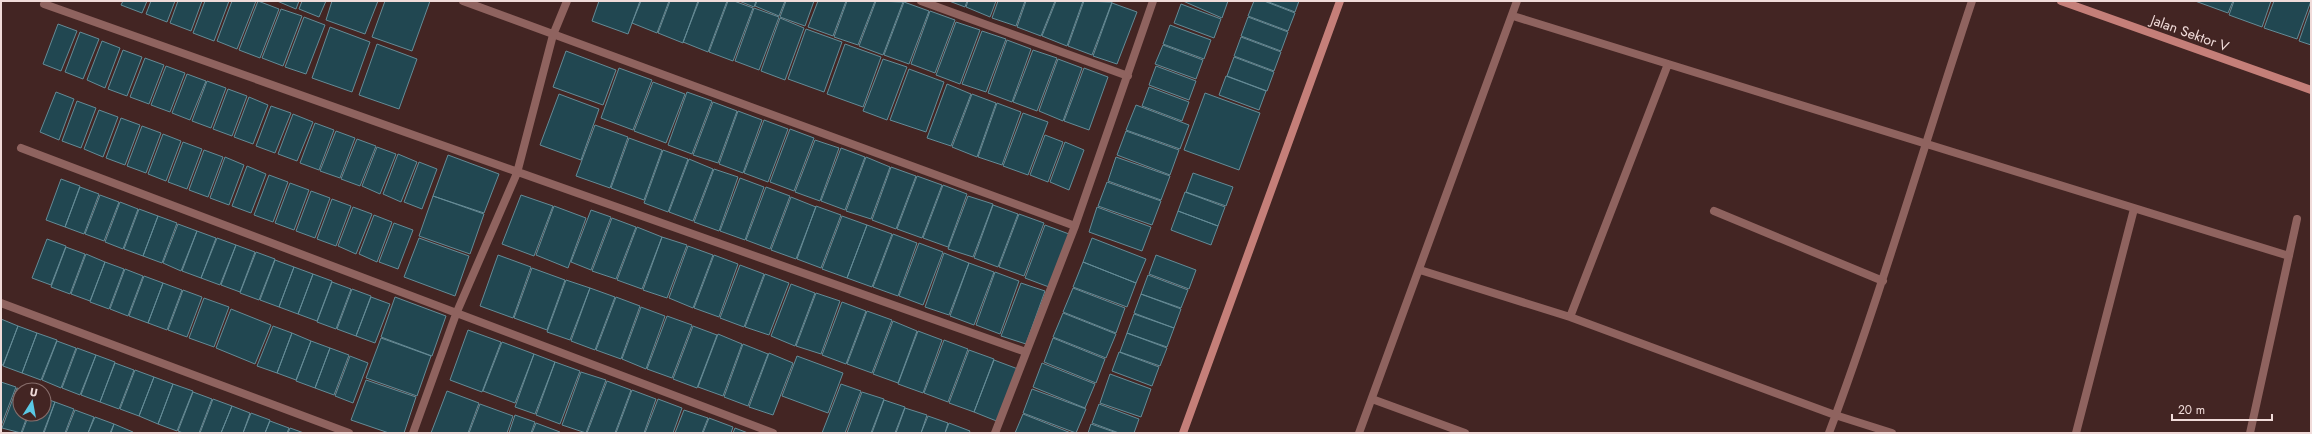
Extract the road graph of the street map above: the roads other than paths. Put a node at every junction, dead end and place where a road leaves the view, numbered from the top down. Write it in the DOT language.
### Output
graph roads {
  1 [pos="463,1"];
  2 [pos="567,1"];
  3 [pos="921,1"];
  4 [pos="1153,1"];
  5 [pos="1340,1"];
  6 [pos="1517,1"];
  7 [pos="1972,1"];
  8 [pos="2060,1"];
  9 [pos="44,4"];
  10 [pos="1513,16"];
  11 [pos="553,35"];
  12 [pos="1668,64"];
  13 [pos="1128,76"];
  14 [pos="2311,90"];
  15 [pos="1925,144"];
  16 [pos="21,148"];
  17 [pos="518,173"];
  18 [pos="2134,209"];
  19 [pos="1714,211"];
  20 [pos="2297,219"];
  21 [pos="1075,226"];
  22 [pos="2289,256"];
  23 [pos="1420,270"];
  24 [pos="1883,281"];
  25 [pos="1,303"];
  26 [pos="456,314"];
  27 [pos="1570,317"];
  28 [pos="1026,352"];
  29 [pos="1372,399"];
  30 [pos="1835,415"];
  31 [pos="349,433"];
  32 [pos="413,433"];
  33 [pos="773,433"];
  34 [pos="996,433"];
  35 [pos="1183,433"];
  36 [pos="1359,433"];
  37 [pos="1465,433"];
  38 [pos="1828,433"];
  39 [pos="1892,433"];
  40 [pos="2076,433"];
  41 [pos="2250,433"];
  1 -- 11 [label="street"];
  2 -- 11 [label="street"];
  3 -- 13 [label="street"];
  4 -- 13 [label="street"];
  5 -- 35 [label="street"];
  6 -- 10 [label="street"];
  7 -- 15 [label="street"];
  8 -- 14 [label="street, Jalan Sektor V"];
  9 -- 17 [label="street"];
  10 -- 12 [label="street"];
  10 -- 23 [label="street"];
  11 -- 17 [label="street"];
  11 -- 21 [label="street"];
  12 -- 15 [label="street"];
  12 -- 27 [label="street"];
  13 -- 21 [label="street"];
  15 -- 18 [label="street"];
  15 -- 24 [label="street"];
  16 -- 26 [label="street"];
  17 -- 26 [label="street"];
  17 -- 28 [label="street"];
  18 -- 22 [label="street"];
  18 -- 40 [label="street"];
  19 -- 24 [label="street"];
  20 -- 22 [label="street"];
  21 -- 28 [label="street"];
  22 -- 41 [label="street"];
  23 -- 27 [label="street"];
  23 -- 29 [label="street"];
  24 -- 30 [label="street"];
  25 -- 31 [label="street"];
  26 -- 32 [label="street"];
  26 -- 33 [label="street"];
  27 -- 30 [label="street"];
  28 -- 34 [label="street"];
  29 -- 36 [label="street"];
  29 -- 37 [label="street"];
  30 -- 38 [label="street"];
  30 -- 39 [label="street"];
}
